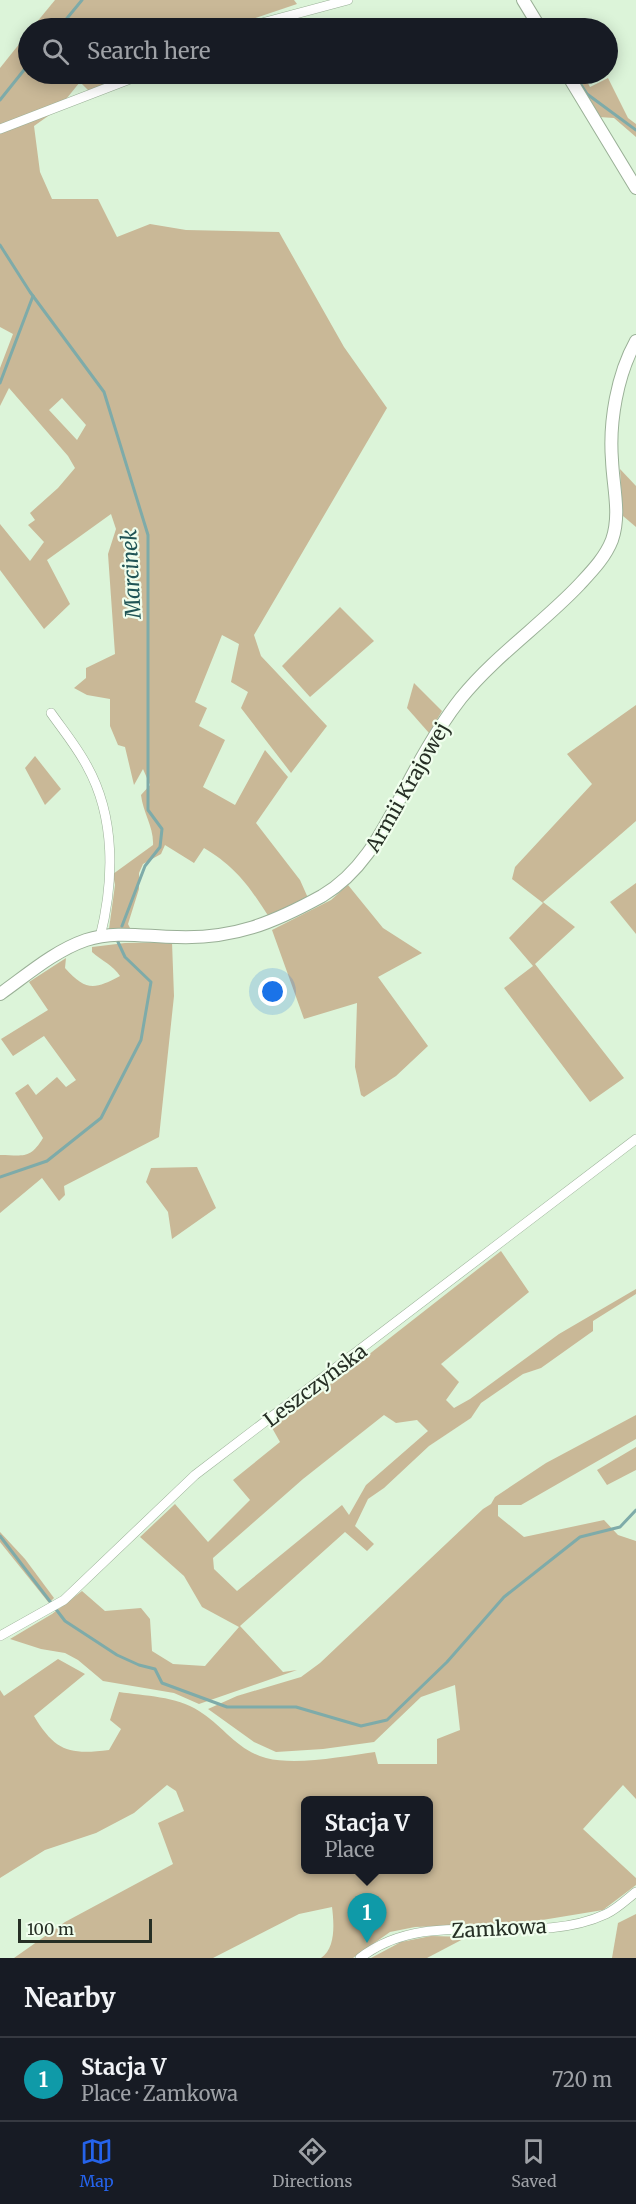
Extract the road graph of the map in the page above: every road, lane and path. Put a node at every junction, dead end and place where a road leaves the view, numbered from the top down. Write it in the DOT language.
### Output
graph roads {
  1 [pos="348,0"];
  2 [pos="523,0"];
  3 [pos="280,18"];
  4 [pos="534,18"];
  5 [pos="117,84"];
  6 [pos="573,84"];
  7 [pos="0,129"];
  8 [pos="636,188"];
  9 [pos="636,341"];
  10 [pos="51,713"];
  11 [pos="100,937"];
  12 [pos="0,994"];
  13 [pos="636,1139"];
  14 [pos="0,1636"];
  15 [pos="636,1892"];
  16 [pos="360,1958"];
  1 -- 3 [label="street"];
  2 -- 4 [label="street"];
  5 -- 7 [label="street"];
  6 -- 8 [label="street"];
  9 -- 11 [label="street, Armii Krajowej"];
  10 -- 11 [label="street"];
  11 -- 12 [label="street, Armii Krajowej"];
  13 -- 14 [label="street, Leszczyńska"];
  15 -- 16 [label="street, Zamkowa"];
}
